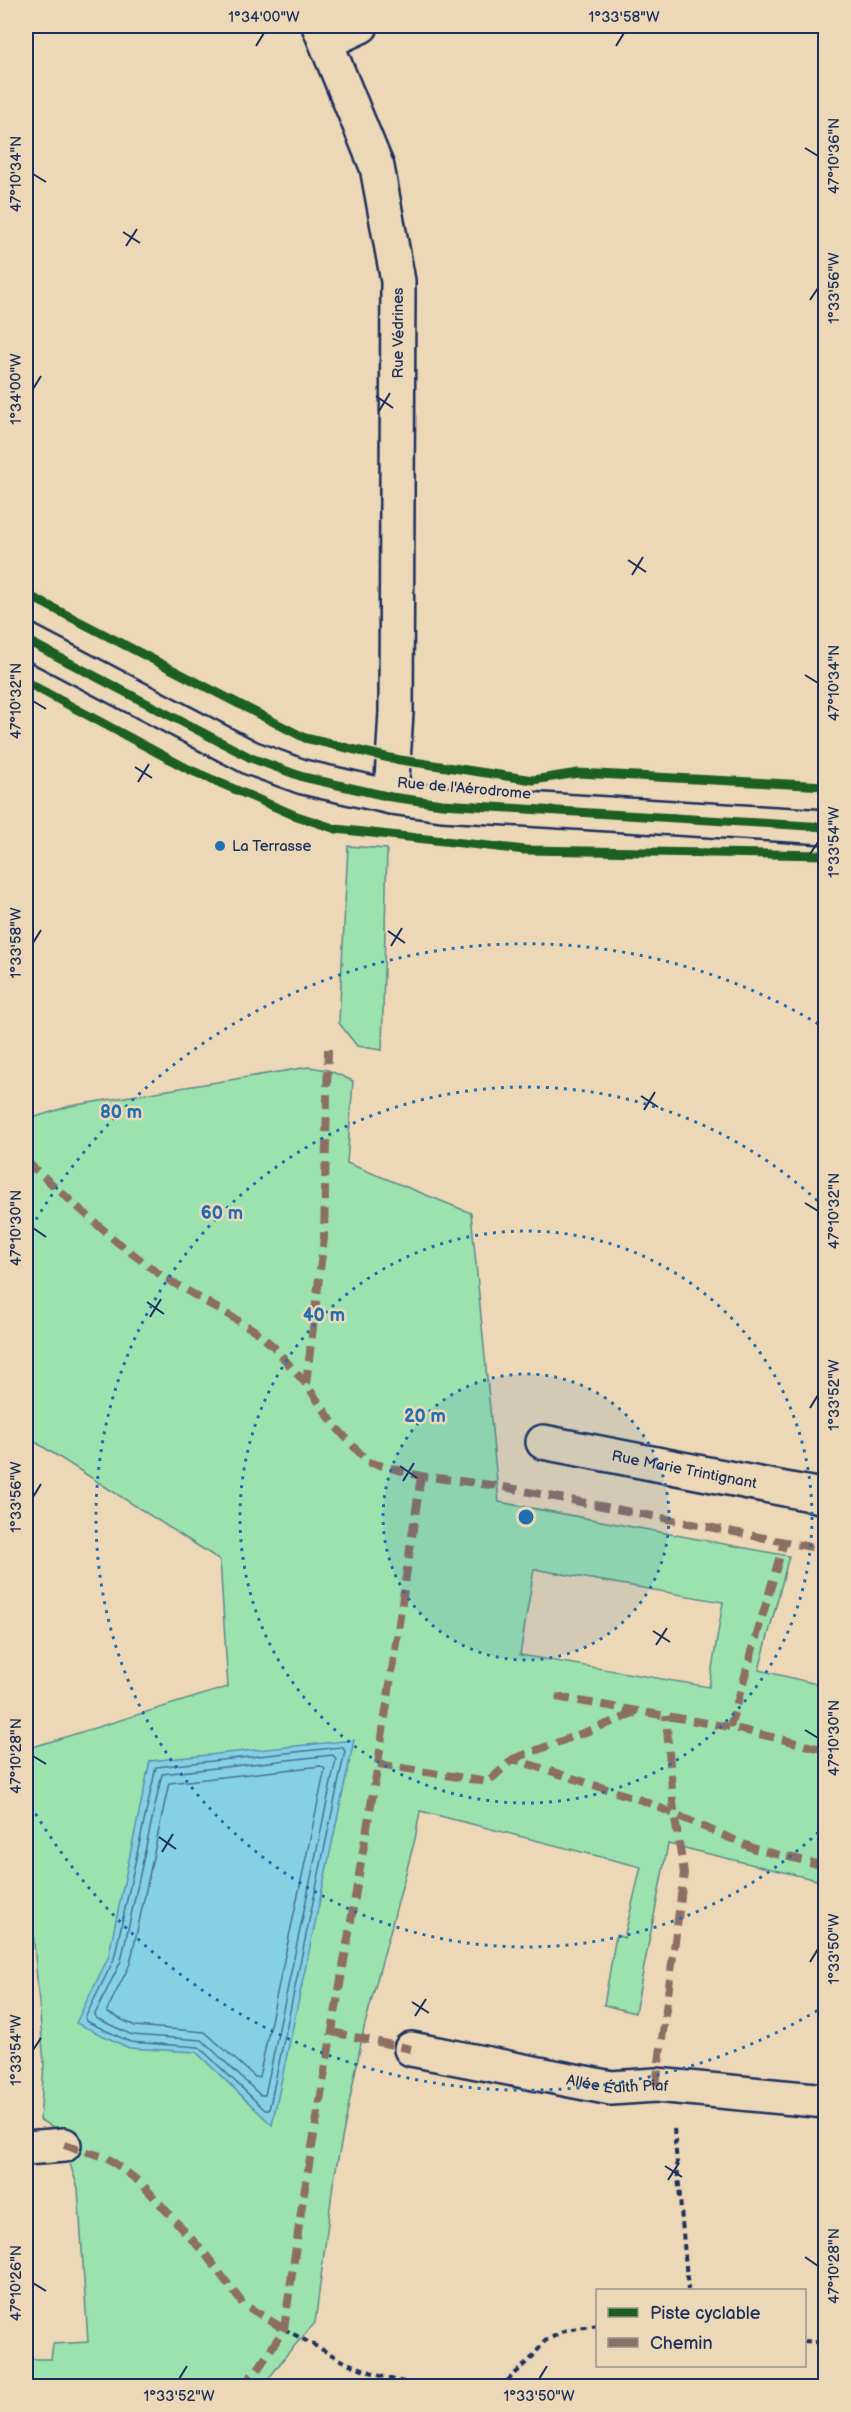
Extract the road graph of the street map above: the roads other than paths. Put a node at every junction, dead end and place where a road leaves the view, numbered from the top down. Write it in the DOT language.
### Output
graph roads {
  1 [pos="361,26"];
  2 [pos="322,34"];
  3 [pos="26,640"];
  4 [pos="391,797"];
  5 [pos="825,827"];
  6 [pos="543,1442"];
  7 [pos="825,1497"];
  8 [pos="411,2049"];
  9 [pos="825,2101"];
  10 [pos="64,2145"];
  11 [pos="26,2148"];
  1 -- 2 [label="street"];
  2 -- 4 [label="street, Rue Védrines"];
  3 -- 4 [label="street, Rue de l'Aérodrome"];
  4 -- 5 [label="street, Rue de l'Aérodrome"];
  6 -- 7 [label="street, Rue Marie Trintignant"];
  8 -- 9 [label="street, Allée Édith Piaf"];
  10 -- 11 [label="street"];
}
